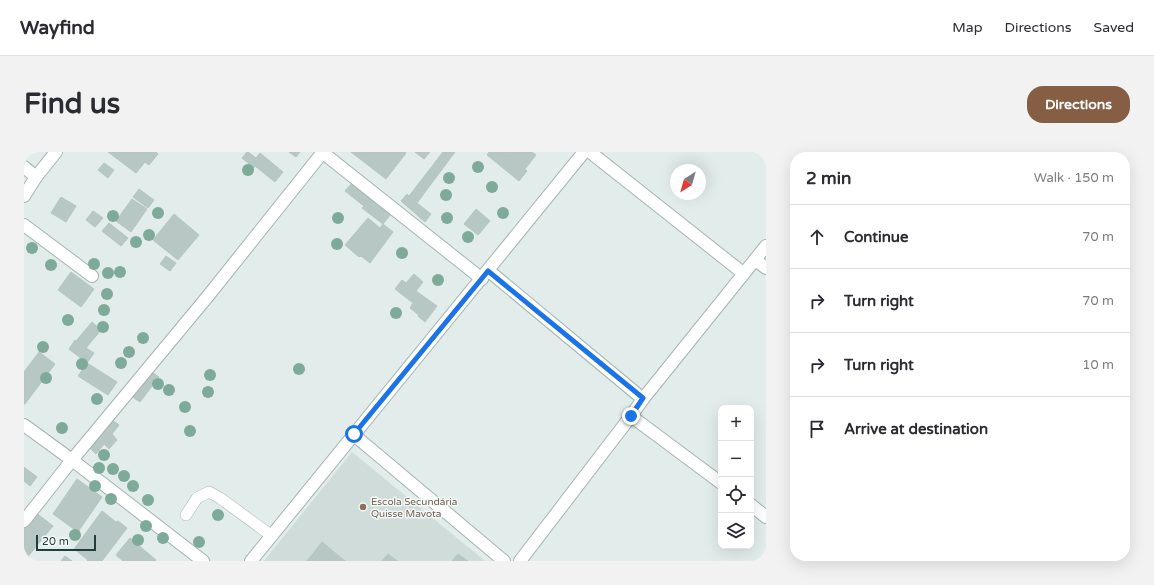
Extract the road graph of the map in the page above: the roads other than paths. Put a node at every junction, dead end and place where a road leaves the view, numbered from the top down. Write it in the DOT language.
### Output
graph roads {
  1 [pos="56,152"];
  2 [pos="323,152"];
  3 [pos="584,152"];
  4 [pos="590,152"];
  5 [pos="24,167"];
  6 [pos="36,177"];
  7 [pos="24,196"];
  8 [pos="24,225"];
  9 [pos="766,246"];
  10 [pos="755,260"];
  11 [pos="766,268"];
  12 [pos="743,273"];
  13 [pos="485,275"];
  14 [pos="92,276"];
  15 [pos="643,398"];
  16 [pos="631,416"];
  17 [pos="24,425"];
  18 [pos="354,434"];
  19 [pos="72,460"];
  20 [pos="718,481"];
  21 [pos="754,507"];
  22 [pos="186,515"];
  23 [pos="766,517"];
  24 [pos="24,520"];
  25 [pos="272,536"];
  26 [pos="203,561"];
  27 [pos="251,561"];
  28 [pos="504,561"];
  29 [pos="520,561"];
  1 -- 6 [label="street"];
  2 -- 13 [label="street"];
  2 -- 19 [label="street"];
  3 -- 13 [label="street"];
  4 -- 12 [label="street"];
  5 -- 6 [label="street"];
  6 -- 7 [label="street"];
  8 -- 14 [label="street"];
  9 -- 10 [label="street"];
  10 -- 11 [label="street"];
  10 -- 12 [label="street"];
  12 -- 15 [label="street"];
  13 -- 15 [label="street"];
  13 -- 18 [label="street"];
  15 -- 16 [label="street"];
  16 -- 20 [label="street"];
  16 -- 29 [label="street"];
  17 -- 19 [label="street"];
  18 -- 25 [label="street"];
  18 -- 28 [label="street"];
  19 -- 24 [label="street"];
  19 -- 26 [label="street"];
  21 -- 23 [label="street"];
  22 -- 25 [label="lane"];
  25 -- 27 [label="street"];
}
